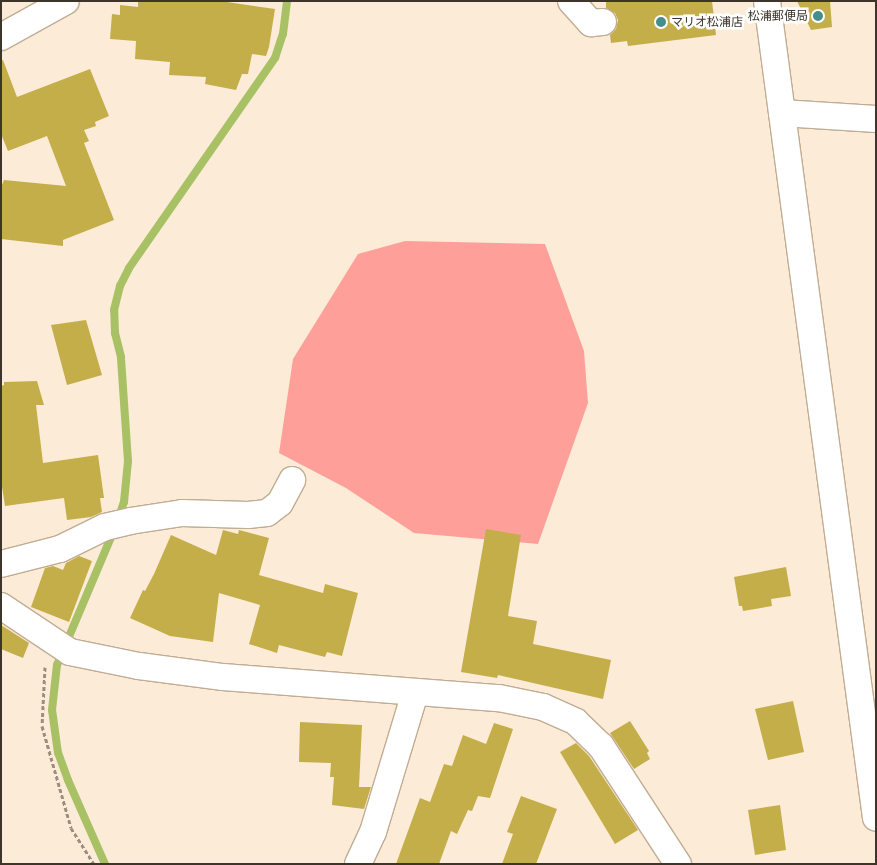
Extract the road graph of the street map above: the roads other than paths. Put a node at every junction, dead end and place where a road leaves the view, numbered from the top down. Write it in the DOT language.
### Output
graph roads {
  1 [pos="66,1"];
  2 [pos="571,1"];
  3 [pos="767,1"];
  4 [pos="603,22"];
  5 [pos="1,37"];
  6 [pos="782,113"];
  7 [pos="876,119"];
  8 [pos="292,480"];
  9 [pos="1,564"];
  10 [pos="1,606"];
  11 [pos="415,693"];
  12 [pos="876,818"];
  13 [pos="358,864"];
  14 [pos="678,864"];
  1 -- 5 [label="street"];
  2 -- 4 [label="street"];
  3 -- 6 [label="street"];
  6 -- 7 [label="street"];
  6 -- 12 [label="street"];
  8 -- 9 [label="street"];
  10 -- 11 [label="street"];
  11 -- 13 [label="street"];
  11 -- 14 [label="street"];
}
